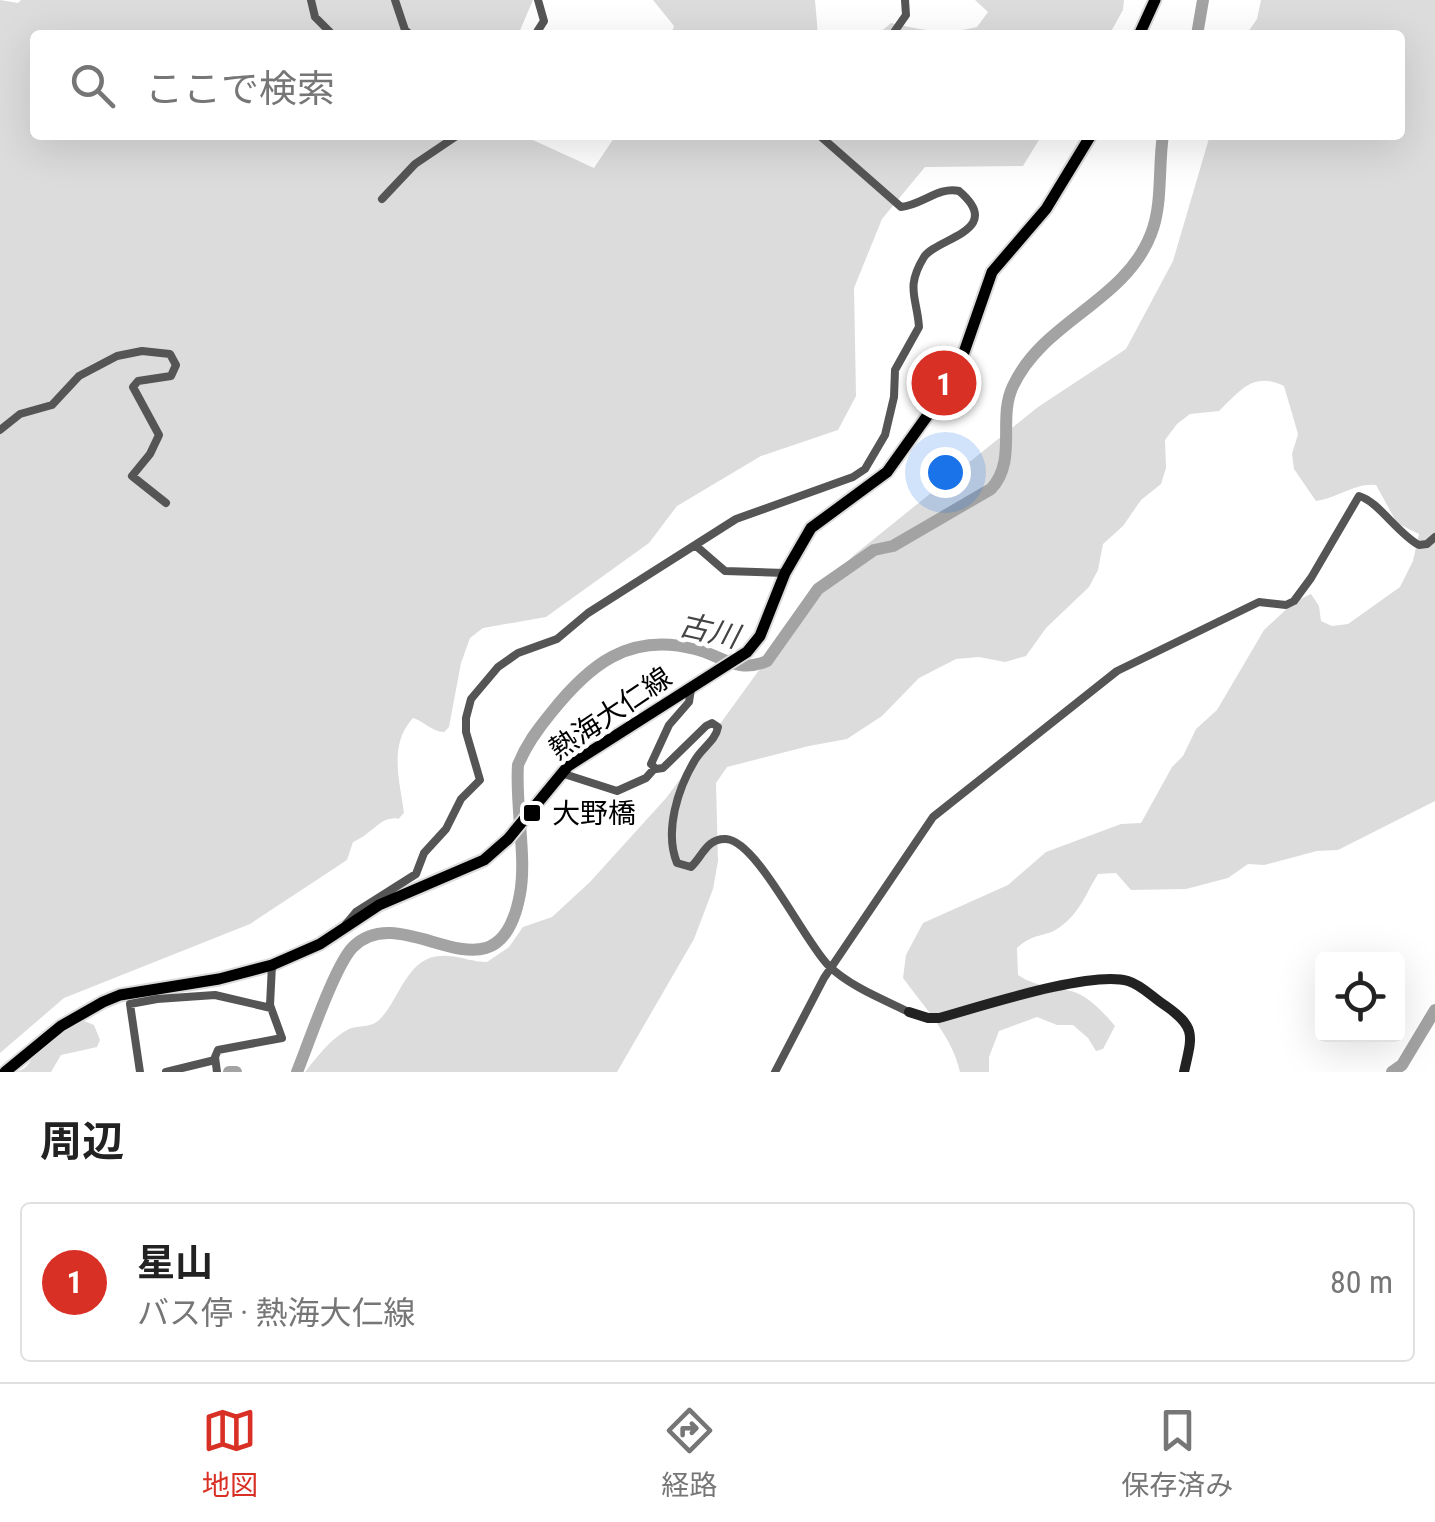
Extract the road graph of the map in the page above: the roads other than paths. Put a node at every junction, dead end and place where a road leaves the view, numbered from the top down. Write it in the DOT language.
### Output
graph roads {
  1 [pos="311,0"];
  2 [pos="395,0"];
  3 [pos="538,0"];
  4 [pos="904,0"];
  5 [pos="1155,0"];
  6 [pos="328,30"];
  7 [pos="408,30"];
  8 [pos="538,30"];
  9 [pos="896,30"];
  10 [pos="1141,30"];
  11 [pos="451,140"];
  12 [pos="825,140"];
  13 [pos="1088,140"];
  14 [pos="382,200"];
  15 [pos="0,430"];
  16 [pos="166,503"];
  17 [pos="1435,537"];
  18 [pos="695,546"];
  19 [pos="785,573"];
  20 [pos="691,689"];
  21 [pos="654,769"];
  22 [pos="561,773"];
  23 [pos="344,927"];
  24 [pos="272,965"];
  25 [pos="831,968"];
  26 [pos="271,1008"];
  27 [pos="909,1012"];
  28 [pos="216,1066"];
  29 [pos="5,1072"];
  30 [pos="140,1072"];
  31 [pos="166,1072"];
  32 [pos="774,1072"];
  33 [pos="1184,1072"];
  1 -- 6 [label="street"];
  2 -- 7 [label="street"];
  3 -- 8 [label="street"];
  4 -- 9 [label="street"];
  5 -- 10 [label="main road"];
  11 -- 14 [label="street"];
  12 -- 18 [label="street"];
  13 -- 19 [label="main road, 熱海大仁線"];
  15 -- 16 [label="street"];
  17 -- 25 [label="street"];
  18 -- 19 [label="street"];
  18 -- 23 [label="street"];
  19 -- 20 [label="main road, 熱海大仁線"];
  20 -- 21 [label="street"];
  20 -- 22 [label="main road, 熱海大仁線"];
  21 -- 22 [label="street"];
  21 -- 25 [label="street"];
  22 -- 23 [label="main road, 熱海大仁線"];
  23 -- 24 [label="main road, 熱海大仁線"];
  24 -- 26 [label="street"];
  24 -- 29 [label="main road, 熱海大仁線"];
  25 -- 27 [label="street"];
  25 -- 32 [label="street"];
  26 -- 28 [label="street"];
  26 -- 30 [label="street"];
  27 -- 33 [label="street"];
  28 -- 31 [label="street"];
}
